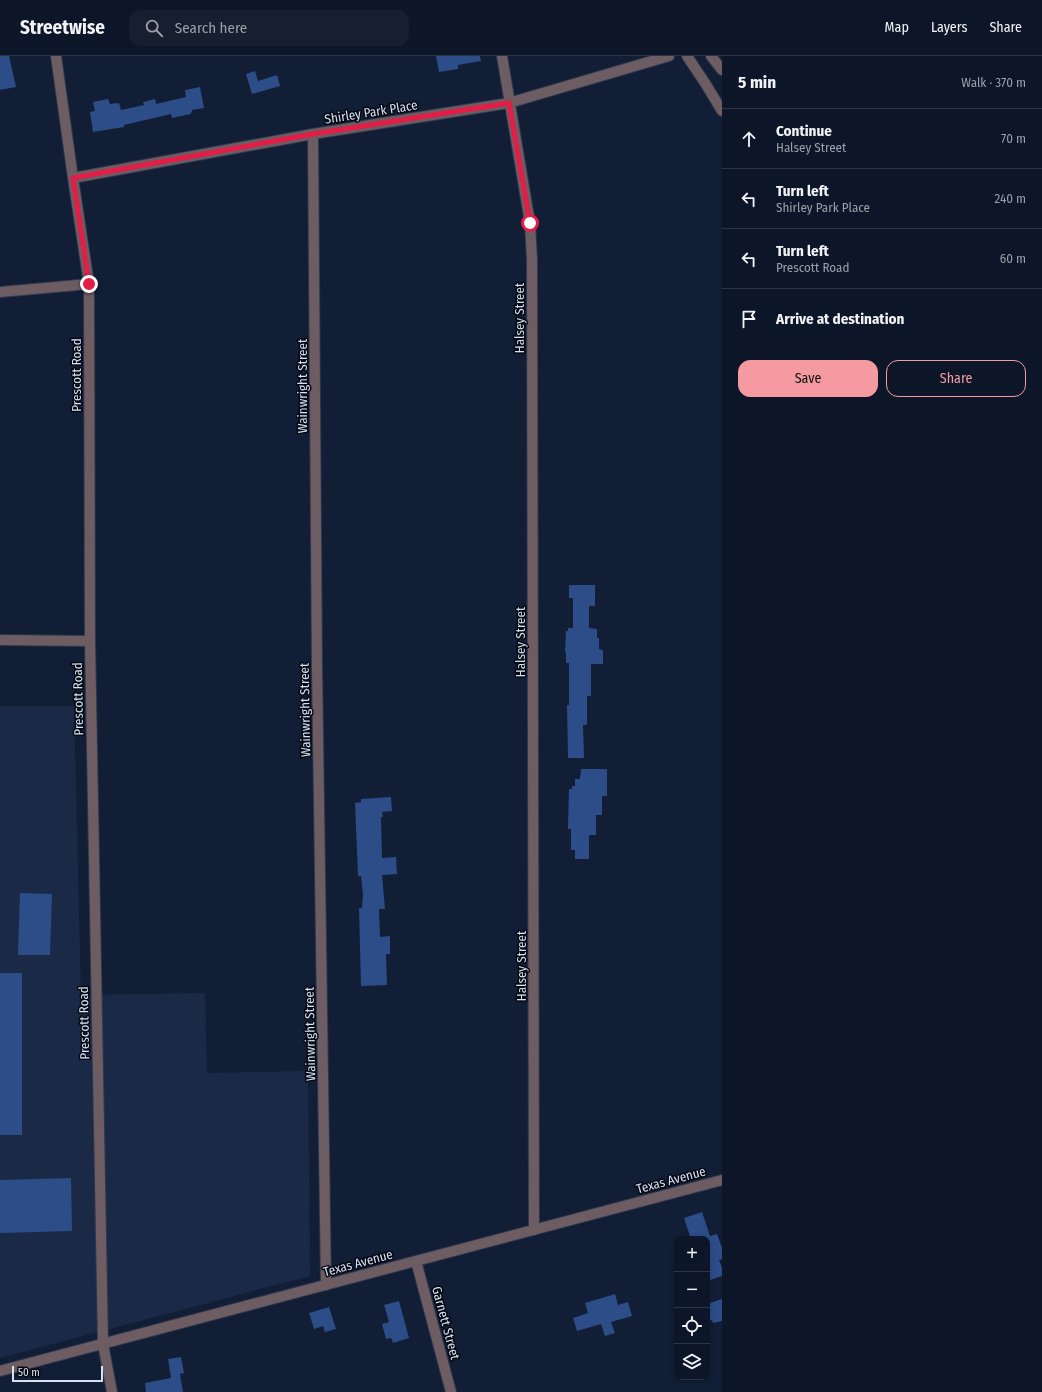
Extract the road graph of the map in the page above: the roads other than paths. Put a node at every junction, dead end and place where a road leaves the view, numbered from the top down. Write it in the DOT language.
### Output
graph roads {
  1 [pos="56,56"];
  2 [pos="502,56"];
  3 [pos="669,56"];
  4 [pos="687,56"];
  5 [pos="711,56"];
  6 [pos="722,70"];
  7 [pos="509,103"];
  8 [pos="722,111"];
  9 [pos="313,134"];
  10 [pos="73,178"];
  11 [pos="89,284"];
  12 [pos="0,292"];
  13 [pos="0,640"];
  14 [pos="90,641"];
  15 [pos="722,1180"];
  16 [pos="534,1230"];
  17 [pos="416,1261"];
  18 [pos="326,1285"];
  19 [pos="103,1344"];
  20 [pos="0,1371"];
  21 [pos="112,1392"];
  22 [pos="451,1392"];
  1 -- 10 [label="street, Prescott Road"];
  2 -- 7 [label="street, Halsey Street"];
  3 -- 7 [label="street, Shirley Park Place"];
  4 -- 8 [label="street"];
  5 -- 6 [label="street"];
  7 -- 9 [label="street, Shirley Park Place"];
  7 -- 16 [label="street, Halsey Street"];
  9 -- 10 [label="street, Shirley Park Place"];
  9 -- 18 [label="street, Wainwright Street"];
  10 -- 11 [label="street, Prescott Road"];
  11 -- 12 [label="street"];
  11 -- 14 [label="street, Prescott Road"];
  13 -- 14 [label="street"];
  14 -- 19 [label="street, Prescott Road"];
  15 -- 16 [label="street, Texas Avenue"];
  16 -- 17 [label="street, Texas Avenue"];
  17 -- 18 [label="street, Texas Avenue"];
  17 -- 22 [label="street, Garnett Street"];
  18 -- 19 [label="street, Texas Avenue"];
  19 -- 20 [label="street, Texas Avenue"];
  19 -- 21 [label="street, Prescott Road"];
}
